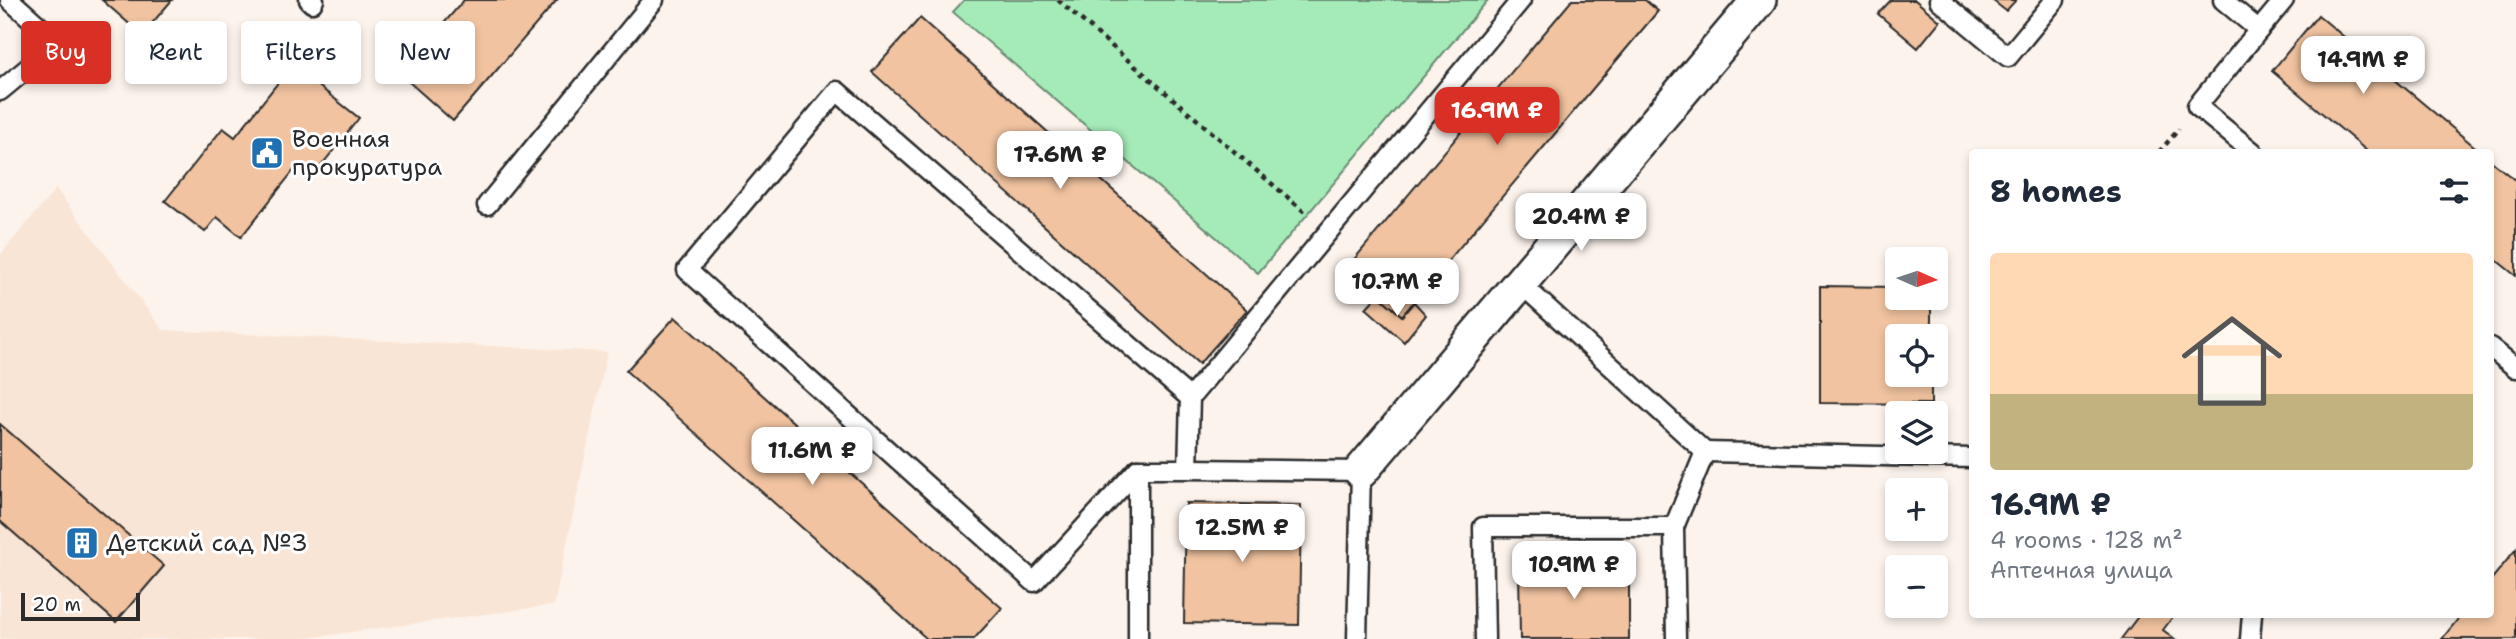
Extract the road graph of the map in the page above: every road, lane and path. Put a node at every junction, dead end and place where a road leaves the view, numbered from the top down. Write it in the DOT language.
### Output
graph roads {
  1 [pos="10,0"];
  2 [pos="654,0"];
  3 [pos="1058,0"];
  4 [pos="1521,0"];
  5 [pos="1940,0"];
  6 [pos="2055,0"];
  7 [pos="2223,0"];
  8 [pos="2284,0"];
  9 [pos="1757,1"];
  10 [pos="2259,30"];
  11 [pos="0,91"];
  12 [pos="2249,149"];
  13 [pos="487,205"];
  14 [pos="1327,231"];
  15 [pos="1520,283"];
  16 [pos="2494,350"];
  17 [pos="2516,368"];
  18 [pos="1190,398"];
  19 [pos="1705,452"];
  20 [pos="1969,458"];
  21 [pos="1138,469"];
  22 [pos="1188,469"];
  23 [pos="1361,471"];
  24 [pos="1674,527"];
  25 [pos="2252,618"];
  26 [pos="1138,639"];
  27 [pos="1357,639"];
  28 [pos="1485,639"];
  29 [pos="1676,639"];
  30 [pos="2250,639"];
  1 -- 11 [label="lane"];
  2 -- 13 [label="lane"];
  3 -- 14 [label="path"];
  4 -- 14 [label="lane"];
  5 -- 6 [label="lane"];
  7 -- 10 [label="lane"];
  8 -- 10 [label="lane"];
  9 -- 15 [label="street"];
  10 -- 12 [label="lane"];
  14 -- 18 [label="lane"];
  15 -- 19 [label="lane"];
  15 -- 23 [label="street"];
  16 -- 17 [label="lane"];
  18 -- 21 [label="lane"];
  18 -- 22 [label="lane"];
  19 -- 20 [label="lane"];
  19 -- 24 [label="lane"];
  21 -- 22 [label="lane"];
  21 -- 26 [label="lane"];
  22 -- 23 [label="lane"];
  23 -- 27 [label="lane"];
  24 -- 28 [label="lane"];
  24 -- 29 [label="lane"];
  25 -- 30 [label="lane"];
}
